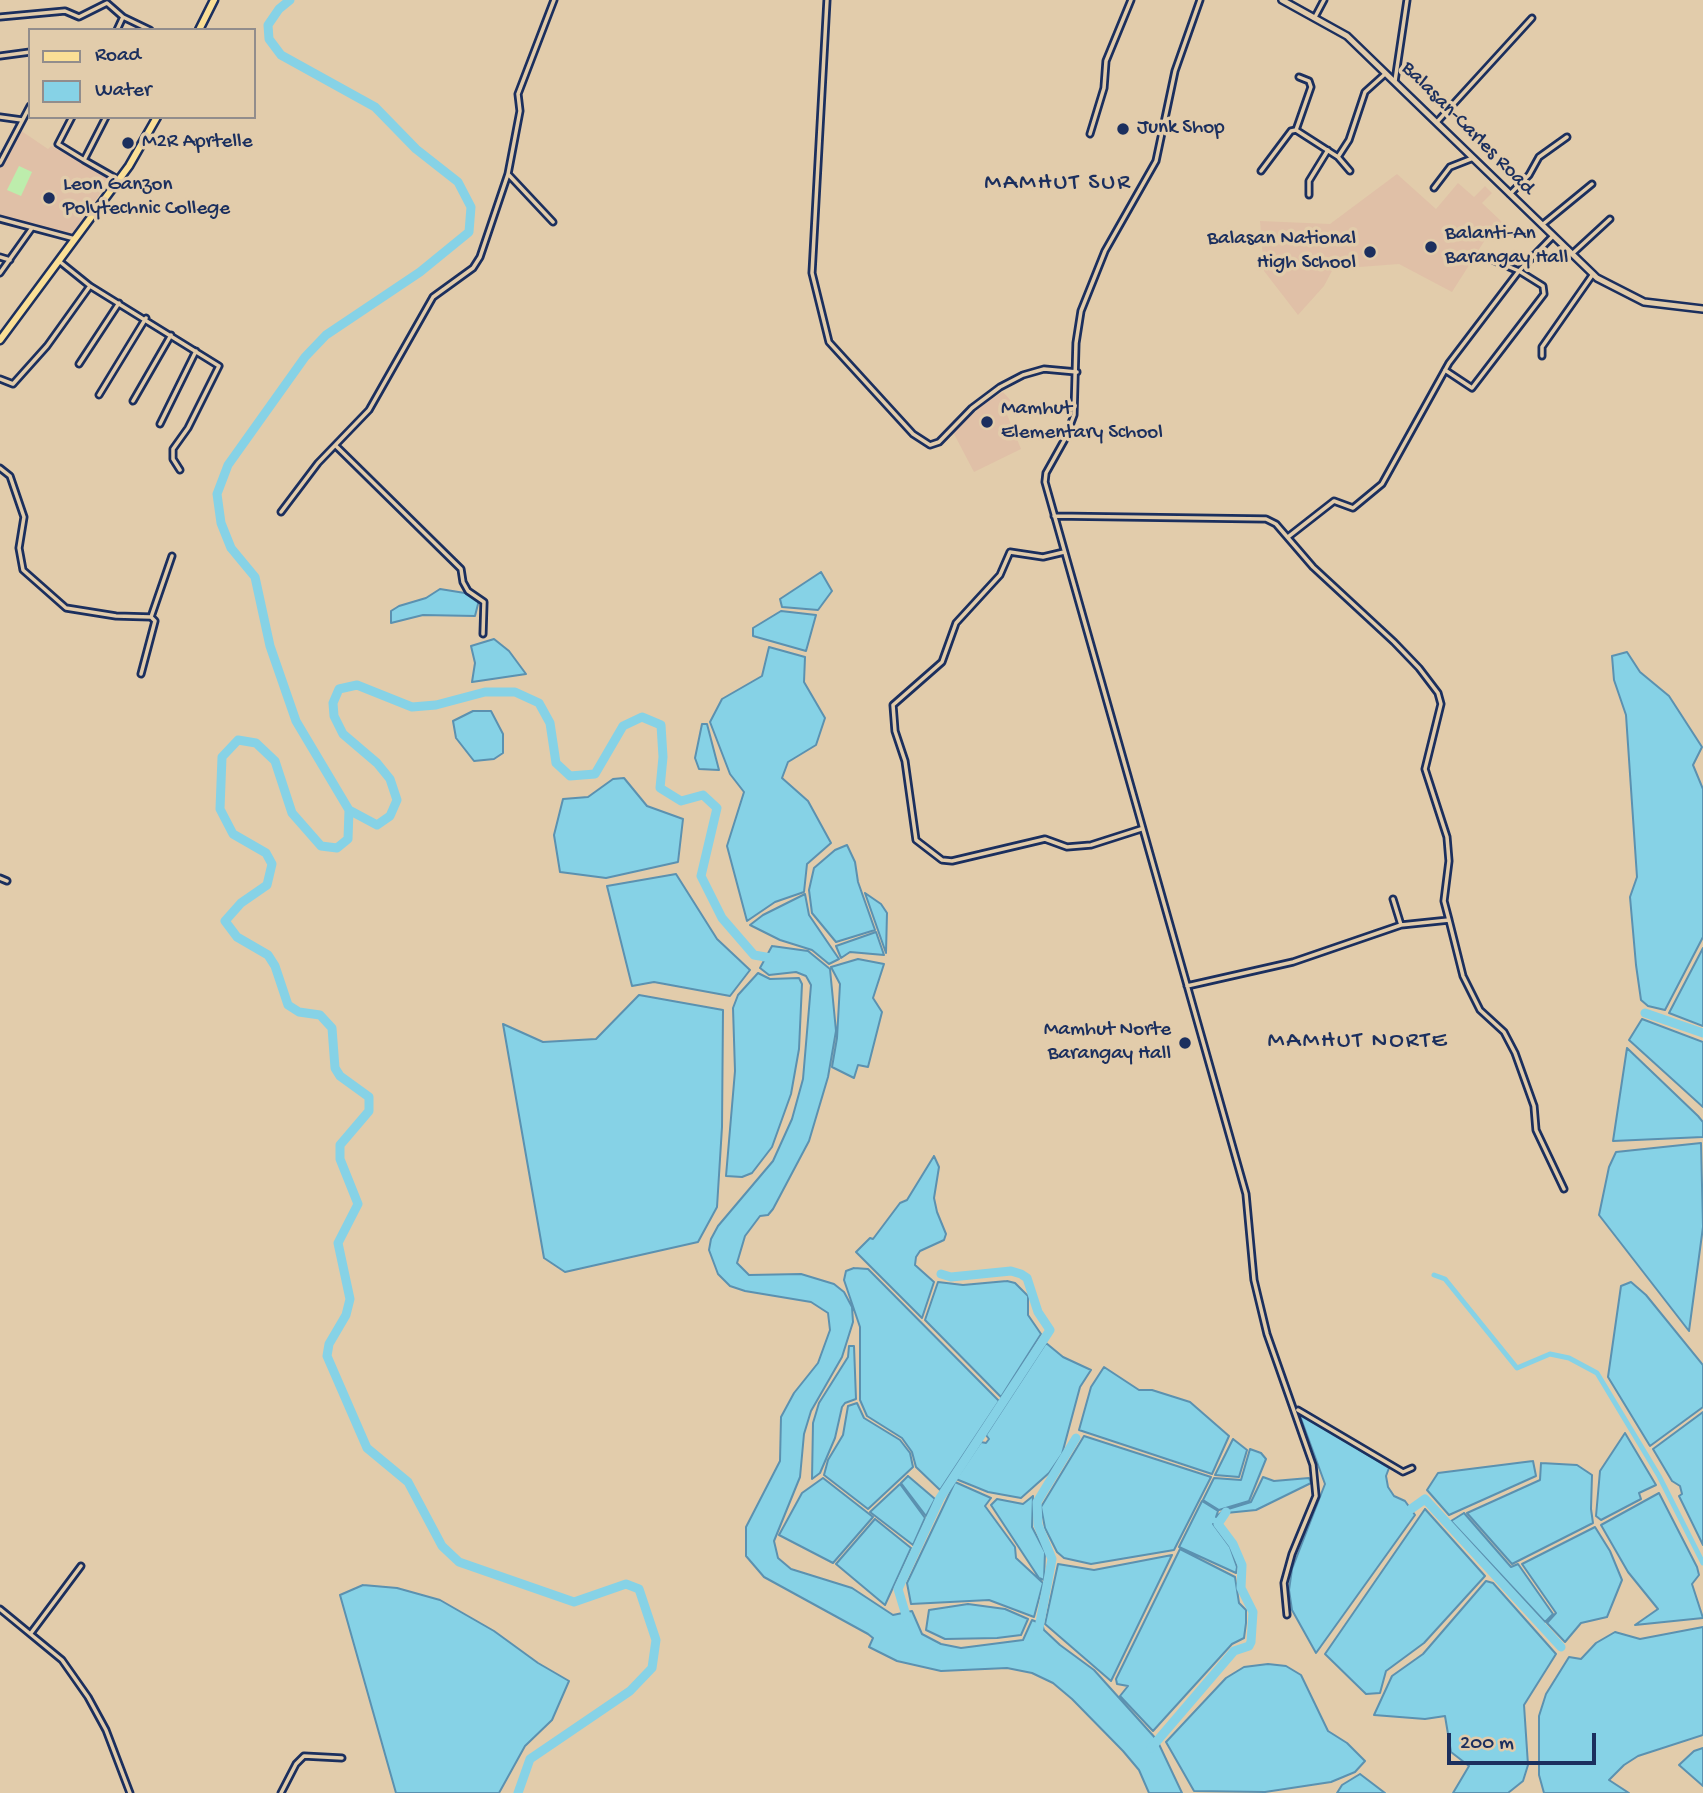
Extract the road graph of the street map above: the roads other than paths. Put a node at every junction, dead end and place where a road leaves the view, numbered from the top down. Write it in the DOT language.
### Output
graph roads {
  1 [pos="214,0"];
  2 [pos="554,0"];
  3 [pos="827,0"];
  4 [pos="1131,0"];
  5 [pos="1200,0"];
  6 [pos="1282,0"];
  7 [pos="1324,0"];
  8 [pos="1407,0"];
  9 [pos="123,16"];
  10 [pos="0,17"];
  11 [pos="1315,17"];
  12 [pos="1532,18"];
  13 [pos="118,28"];
  14 [pos="146,28"];
  15 [pos="201,28"];
  16 [pos="28,52"];
  17 [pos="0,56"];
  18 [pos="1387,73"];
  19 [pos="1299,77"];
  20 [pos="1395,80"];
  21 [pos="28,110"];
  22 [pos="0,117"];
  23 [pos="71,119"];
  24 [pos="105,119"];
  25 [pos="156,119"];
  26 [pos="22,120"];
  27 [pos="1437,122"];
  28 [pos="1296,130"];
  29 [pos="1090,134"];
  30 [pos="1567,136"];
  31 [pos="1328,150"];
  32 [pos="1338,157"];
  33 [pos="1473,158"];
  34 [pos="84,160"];
  35 [pos="0,161"];
  36 [pos="1261,171"];
  37 [pos="1350,171"];
  38 [pos="508,174"];
  39 [pos="119,180"];
  40 [pos="1592,184"];
  41 [pos="1434,188"];
  42 [pos="1510,194"];
  43 [pos="1309,195"];
  44 [pos="0,219"];
  45 [pos="1610,219"];
  46 [pos="553,222"];
  47 [pos="1542,225"];
  48 [pos="32,228"];
  49 [pos="1553,236"];
  50 [pos="75,239"];
  51 [pos="1572,254"];
  52 [pos="1483,256"];
  53 [pos="0,257"];
  54 [pos="9,260"];
  55 [pos="59,261"];
  56 [pos="1519,271"];
  57 [pos="0,273"];
  58 [pos="1593,274"];
  59 [pos="90,286"];
  60 [pos="119,303"];
  61 [pos="1703,309"];
  62 [pos="146,318"];
  63 [pos="171,335"];
  64 [pos="0,340"];
  65 [pos="197,351"];
  66 [pos="1542,356"];
  67 [pos="79,364"];
  68 [pos="1446,370"];
  69 [pos="1077,372"];
  70 [pos="0,379"];
  71 [pos="99,395"];
  72 [pos="133,401"];
  73 [pos="160,424"];
  74 [pos="336,446"];
  75 [pos="0,468"];
  76 [pos="180,470"];
  77 [pos="281,512"];
  78 [pos="1054,516"];
  79 [pos="1288,537"];
  80 [pos="1063,552"];
  81 [pos="172,556"];
  82 [pos="151,617"];
  83 [pos="484,634"];
  84 [pos="141,674"];
  85 [pos="1142,829"];
  86 [pos="0,877"];
  87 [pos="7,881"];
  88 [pos="1393,899"];
  89 [pos="1449,920"];
  90 [pos="1401,925"];
  91 [pos="1187,986"];
  92 [pos="1564,1189"];
  93 [pos="1296,1409"];
  94 [pos="1412,1468"];
  95 [pos="81,1566"];
  96 [pos="0,1609"];
  97 [pos="1287,1615"];
  98 [pos="32,1633"];
  99 [pos="342,1758"];
  100 [pos="130,1793"];
  101 [pos="281,1793"];
  1 -- 15 [label="main road"];
  2 -- 38 [label="street"];
  3 -- 69 [label="street"];
  4 -- 29 [label="street"];
  5 -- 69 [label="street"];
  6 -- 11 [label="main road, Balasan-Carles Road"];
  7 -- 11 [label="street"];
  8 -- 20 [label="street"];
  9 -- 10 [label="street"];
  9 -- 13 [label="street"];
  9 -- 14 [label="street"];
  11 -- 18 [label="main road, Balasan-Carles Road"];
  12 -- 27 [label="street"];
  16 -- 17 [label="street"];
  18 -- 20 [label="main road, Balasan-Carles Road"];
  18 -- 32 [label="street"];
  19 -- 28 [label="street"];
  20 -- 27 [label="main road, Balasan-Carles Road"];
  21 -- 26 [label="street"];
  22 -- 26 [label="street"];
  23 -- 34 [label="street"];
  24 -- 34 [label="street"];
  25 -- 39 [label="main road"];
  26 -- 35 [label="street"];
  27 -- 33 [label="main road, Balasan-Carles Road"];
  28 -- 31 [label="street"];
  28 -- 36 [label="street"];
  30 -- 42 [label="street"];
  31 -- 32 [label="street"];
  31 -- 43 [label="street"];
  32 -- 37 [label="street"];
  33 -- 41 [label="street"];
  33 -- 42 [label="main road, Balasan-Carles Road"];
  34 -- 39 [label="street"];
  38 -- 46 [label="street"];
  38 -- 74 [label="street"];
  39 -- 50 [label="main road"];
  40 -- 47 [label="street"];
  42 -- 47 [label="main road, Balasan-Carles Road"];
  44 -- 48 [label="street"];
  45 -- 51 [label="street"];
  47 -- 49 [label="main road, Balasan-Carles Road"];
  48 -- 50 [label="street"];
  48 -- 54 [label="street"];
  49 -- 51 [label="main road, Balasan-Carles Road"];
  49 -- 56 [label="street"];
  50 -- 55 [label="main road"];
  51 -- 58 [label="main road, Balasan-Carles Road"];
  52 -- 56 [label="street"];
  53 -- 54 [label="street"];
  54 -- 57 [label="street"];
  55 -- 59 [label="street"];
  55 -- 64 [label="main road"];
  56 -- 68 [label="street"];
  56 -- 68 [label="street"];
  58 -- 61 [label="main road, Balasan-Carles Road"];
  58 -- 66 [label="street"];
  59 -- 60 [label="street"];
  59 -- 70 [label="street"];
  60 -- 62 [label="street"];
  60 -- 67 [label="street"];
  62 -- 63 [label="street"];
  62 -- 71 [label="street"];
  63 -- 65 [label="street"];
  63 -- 72 [label="street"];
  65 -- 73 [label="street"];
  65 -- 76 [label="street"];
  68 -- 79 [label="street"];
  69 -- 78 [label="street"];
  74 -- 77 [label="street"];
  74 -- 83 [label="street"];
  75 -- 82 [label="street"];
  78 -- 79 [label="street"];
  78 -- 80 [label="street"];
  79 -- 89 [label="street"];
  80 -- 85 [label="street"];
  80 -- 85 [label="street"];
  81 -- 82 [label="street"];
  82 -- 84 [label="street"];
  85 -- 91 [label="street"];
  86 -- 87 [label="street"];
  88 -- 90 [label="street"];
  89 -- 90 [label="street"];
  89 -- 92 [label="street"];
  90 -- 91 [label="street"];
  91 -- 93 [label="street"];
  93 -- 94 [label="street"];
  93 -- 97 [label="street"];
  95 -- 98 [label="street"];
  96 -- 98 [label="street"];
  98 -- 100 [label="street"];
  99 -- 101 [label="street"];
}
